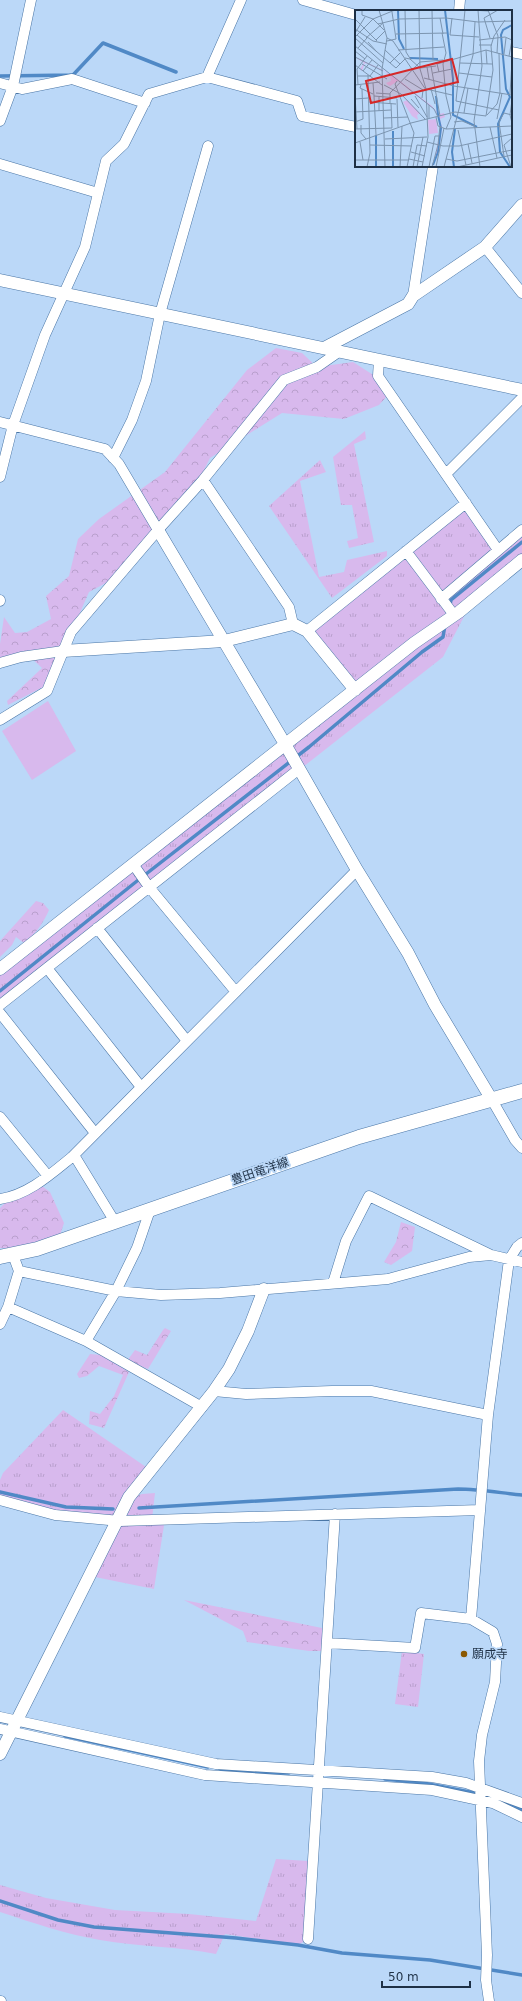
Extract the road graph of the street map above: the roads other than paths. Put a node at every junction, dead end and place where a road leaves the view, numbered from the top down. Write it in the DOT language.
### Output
graph roads {
  1 [pos="31,0"];
  2 [pos="241,0"];
  3 [pos="303,0"];
  4 [pos="460,0"];
  5 [pos="459,10"];
  6 [pos="355,15"];
  7 [pos="512,52"];
  8 [pos="522,54"];
  9 [pos="207,77"];
  10 [pos="0,83"];
  11 [pos="13,86"];
  12 [pos="145,103"];
  13 [pos="0,121"];
  14 [pos="355,127"];
  15 [pos="208,146"];
  16 [pos="0,164"];
  17 [pos="433,167"];
  18 [pos="98,193"];
  19 [pos="522,205"];
  20 [pos="485,247"];
  21 [pos="0,280"];
  22 [pos="62,293"];
  23 [pos="522,293"];
  24 [pos="413,296"];
  25 [pos="160,314"];
  26 [pos="324,348"];
  27 [pos="340,351"];
  28 [pos="379,360"];
  29 [pos="522,390"];
  30 [pos="522,398"];
  31 [pos="0,422"];
  32 [pos="13,425"];
  33 [pos="113,458"];
  34 [pos="446,474"];
  35 [pos="0,477"];
  36 [pos="203,480"];
  37 [pos="466,503"];
  38 [pos="158,530"];
  39 [pos="522,530"];
  40 [pos="498,550"];
  41 [pos="406,552"];
  42 [pos="522,560"];
  43 [pos="441,599"];
  44 [pos="454,615"];
  45 [pos="293,624"];
  46 [pos="307,631"];
  47 [pos="224,641"];
  48 [pos="63,651"];
  49 [pos="0,663"];
  50 [pos="354,690"];
  51 [pos="0,720"];
  52 [pos="285,744"];
  53 [pos="299,769"];
  54 [pos="133,864"];
  55 [pos="357,870"];
  56 [pos="149,887"];
  57 [pos="97,928"];
  58 [pos="0,968"];
  59 [pos="47,968"];
  60 [pos="236,992"];
  61 [pos="0,1004"];
  62 [pos="0,1013"];
  63 [pos="187,1041"];
  64 [pos="141,1087"];
  65 [pos="522,1091"];
  66 [pos="492,1100"];
  67 [pos="0,1117"];
  68 [pos="95,1134"];
  69 [pos="522,1148"];
  70 [pos="74,1155"];
  71 [pos="48,1176"];
  72 [pos="0,1199"];
  73 [pos="150,1210"];
  74 [pos="115,1222"];
  75 [pos="522,1243"];
  76 [pos="490,1255"];
  77 [pos="7,1256"];
  78 [pos="510,1260"];
  79 [pos="522,1262"];
  80 [pos="19,1271"];
  81 [pos="333,1284"];
  82 [pos="264,1289"];
  83 [pos="116,1291"];
  84 [pos="8,1307"];
  85 [pos="0,1324"];
  86 [pos="86,1341"];
  87 [pos="214,1391"];
  88 [pos="202,1407"];
  89 [pos="488,1415"];
  90 [pos="0,1500"];
  91 [pos="480,1510"];
  92 [pos="334,1514"];
  93 [pos="119,1520"];
  94 [pos="471,1619"];
  95 [pos="326,1643"];
  96 [pos="0,1717"];
  97 [pos="10,1727"];
  98 [pos="0,1754"];
  99 [pos="319,1769"];
  100 [pos="318,1783"];
  101 [pos="480,1787"];
  102 [pos="480,1800"];
  103 [pos="522,1803"];
  104 [pos="522,1817"];
  105 [pos="308,1939"];
  106 [pos="489,2001"];
  1 -- 11 [label="street"];
  2 -- 9 [label="street"];
  3 -- 6 [label="street"];
  4 -- 5 [label="street"];
  7 -- 8 [label="street"];
  9 -- 12 [label="street"];
  9 -- 14 [label="street"];
  10 -- 11 [label="street"];
  11 -- 12 [label="street"];
  11 -- 13 [label="street"];
  12 -- 18 [label="street"];
  15 -- 25 [label="street"];
  16 -- 18 [label="street"];
  17 -- 24 [label="street"];
  18 -- 22 [label="street"];
  19 -- 20 [label="street"];
  20 -- 23 [label="street"];
  20 -- 24 [label="street"];
  21 -- 22 [label="street"];
  22 -- 25 [label="street"];
  22 -- 32 [label="street"];
  24 -- 26 [label="street"];
  25 -- 26 [label="street"];
  25 -- 33 [label="street"];
  26 -- 27 [label="street"];
  27 -- 28 [label="street"];
  27 -- 36 [label="street"];
  28 -- 29 [label="street"];
  28 -- 34 [label="street"];
  30 -- 34 [label="street"];
  31 -- 32 [label="street"];
  32 -- 33 [label="street"];
  32 -- 35 [label="street"];
  33 -- 38 [label="street"];
  34 -- 37 [label="street"];
  36 -- 38 [label="street"];
  36 -- 45 [label="street"];
  37 -- 40 [label="street"];
  37 -- 41 [label="street"];
  38 -- 47 [label="street"];
  38 -- 48 [label="street"];
  39 -- 40 [label="street"];
  40 -- 43 [label="street"];
  41 -- 43 [label="street"];
  41 -- 46 [label="street"];
  42 -- 44 [label="street"];
  43 -- 44 [label="street"];
  44 -- 50 [label="street"];
  45 -- 46 [label="street"];
  45 -- 47 [label="street"];
  46 -- 50 [label="street"];
  47 -- 48 [label="street"];
  47 -- 52 [label="street"];
  48 -- 49 [label="street"];
  48 -- 51 [label="street"];
  50 -- 52 [label="street"];
  52 -- 53 [label="street"];
  52 -- 54 [label="street"];
  53 -- 55 [label="street"];
  53 -- 56 [label="street"];
  54 -- 56 [label="street"];
  54 -- 58 [label="street"];
  55 -- 60 [label="street"];
  55 -- 66 [label="street"];
  56 -- 57 [label="street"];
  56 -- 60 [label="street"];
  57 -- 59 [label="street"];
  57 -- 63 [label="street"];
  59 -- 61 [label="street"];
  59 -- 64 [label="street"];
  60 -- 63 [label="street"];
  62 -- 68 [label="street"];
  63 -- 64 [label="street"];
  64 -- 68 [label="street"];
  65 -- 66 [label="main road, 豊田竜洋線"];
  66 -- 69 [label="street"];
  66 -- 73 [label="main road, 豊田竜洋線"];
  67 -- 71 [label="street"];
  68 -- 70 [label="street"];
  70 -- 71 [label="street"];
  70 -- 74 [label="street"];
  71 -- 72 [label="street"];
  73 -- 74 [label="main road, 豊田竜洋線"];
  73 -- 83 [label="street"];
  74 -- 77 [label="main road, 豊田竜洋線"];
  75 -- 78 [label="street"];
  76 -- 78 [label="street"];
  76 -- 81 [label="street"];
  76 -- 81 [label="street"];
  77 -- 80 [label="street"];
  78 -- 79 [label="street"];
  78 -- 89 [label="street"];
  80 -- 83 [label="street"];
  80 -- 84 [label="street"];
  81 -- 82 [label="street"];
  82 -- 83 [label="street"];
  82 -- 87 [label="street"];
  83 -- 86 [label="street"];
  84 -- 85 [label="street"];
  84 -- 86 [label="street"];
  86 -- 88 [label="street"];
  87 -- 88 [label="street"];
  87 -- 89 [label="street"];
  88 -- 93 [label="street"];
  89 -- 91 [label="street"];
  90 -- 93 [label="street"];
  91 -- 92 [label="street"];
  91 -- 94 [label="street"];
  92 -- 93 [label="street"];
  92 -- 95 [label="street"];
  93 -- 97 [label="street"];
  94 -- 95 [label="street"];
  94 -- 101 [label="street"];
  95 -- 99 [label="street"];
  96 -- 97 [label="street"];
  97 -- 98 [label="street"];
  97 -- 99 [label="street"];
  97 -- 100 [label="street"];
  99 -- 100 [label="street"];
  99 -- 101 [label="street"];
  100 -- 102 [label="street"];
  100 -- 105 [label="street"];
  101 -- 102 [label="street"];
  101 -- 103 [label="street"];
  102 -- 104 [label="street"];
  102 -- 106 [label="street"];
}
